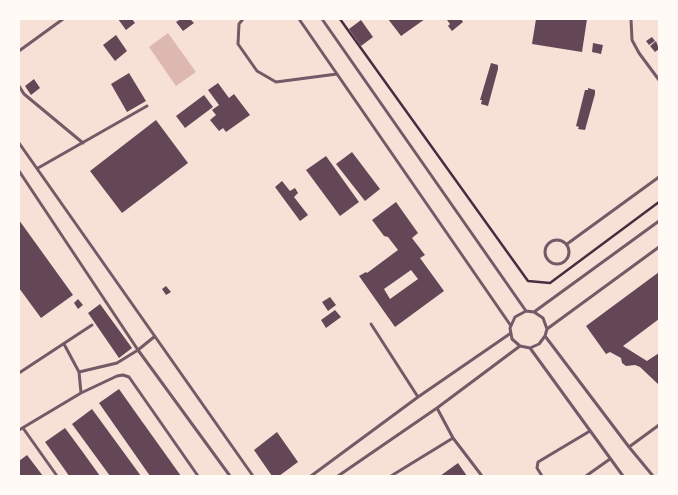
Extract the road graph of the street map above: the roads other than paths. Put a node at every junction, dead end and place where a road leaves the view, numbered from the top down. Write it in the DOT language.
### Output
graph roads {
  1 [pos="64,19"];
  2 [pos="244,19"];
  3 [pos="299,19"];
  4 [pos="322,19"];
  5 [pos="631,19"];
  6 [pos="19,51"];
  7 [pos="337,74"];
  8 [pos="659,80"];
  9 [pos="19,86"];
  10 [pos="147,106"];
  11 [pos="83,142"];
  12 [pos="19,143"];
  13 [pos="38,168"];
  14 [pos="19,171"];
  15 [pos="659,177"];
  16 [pos="659,221"];
  17 [pos="567,244"];
  18 [pos="659,247"];
  19 [pos="526,312"];
  20 [pos="534,312"];
  21 [pos="371,324"];
  22 [pos="92,325"];
  23 [pos="511,326"];
  24 [pos="547,329"];
  25 [pos="511,333"];
  26 [pos="546,336"];
  27 [pos="154,337"];
  28 [pos="64,344"];
  29 [pos="520,346"];
  30 [pos="530,348"];
  31 [pos="138,350"];
  32 [pos="79,372"];
  33 [pos="19,373"];
  34 [pos="81,394"];
  35 [pos="418,397"];
  36 [pos="437,408"];
  37 [pos="659,425"];
  38 [pos="21,429"];
  39 [pos="590,431"];
  40 [pos="453,438"];
  41 [pos="628,447"];
  42 [pos="610,459"];
  43 [pos="57,476"];
  44 [pos="198,476"];
  45 [pos="230,476"];
  46 [pos="253,476"];
  47 [pos="311,476"];
  48 [pos="338,476"];
  49 [pos="392,476"];
  50 [pos="482,476"];
  51 [pos="542,476"];
  52 [pos="586,476"];
  53 [pos="622,476"];
  54 [pos="653,476"];
  1 -- 6 [label="lane"];
  2 -- 7 [label="lane"];
  3 -- 7 [label="lane"];
  4 -- 19 [label="lane"];
  5 -- 8 [label="lane"];
  7 -- 23 [label="lane"];
  9 -- 11 [label="lane"];
  10 -- 11 [label="lane"];
  11 -- 13 [label="lane"];
  12 -- 13 [label="lane"];
  13 -- 27 [label="lane"];
  14 -- 31 [label="lane"];
  15 -- 17 [label="lane"];
  16 -- 20 [label="lane"];
  17 -- 17 [label="lane"];
  18 -- 24 [label="lane"];
  19 -- 20 [label="lane"];
  19 -- 23 [label="lane"];
  20 -- 24 [label="lane"];
  21 -- 35 [label="lane"];
  22 -- 28 [label="lane"];
  23 -- 25 [label="lane"];
  24 -- 26 [label="lane"];
  25 -- 29 [label="lane"];
  25 -- 35 [label="lane"];
  26 -- 30 [label="lane"];
  26 -- 41 [label="lane"];
  27 -- 31 [label="lane"];
  27 -- 46 [label="lane"];
  28 -- 32 [label="lane"];
  28 -- 33 [label="lane"];
  29 -- 30 [label="lane"];
  29 -- 36 [label="lane"];
  30 -- 39 [label="lane"];
  31 -- 32 [label="lane"];
  31 -- 45 [label="lane"];
  32 -- 34 [label="lane"];
  34 -- 38 [label="lane"];
  34 -- 44 [label="lane"];
  35 -- 47 [label="lane"];
  36 -- 40 [label="lane"];
  36 -- 48 [label="lane"];
  37 -- 41 [label="lane"];
  38 -- 43 [label="lane"];
  39 -- 42 [label="lane"];
  39 -- 51 [label="lane"];
  40 -- 49 [label="lane"];
  40 -- 50 [label="lane"];
  41 -- 54 [label="lane"];
  42 -- 52 [label="lane"];
  42 -- 53 [label="lane"];
}
